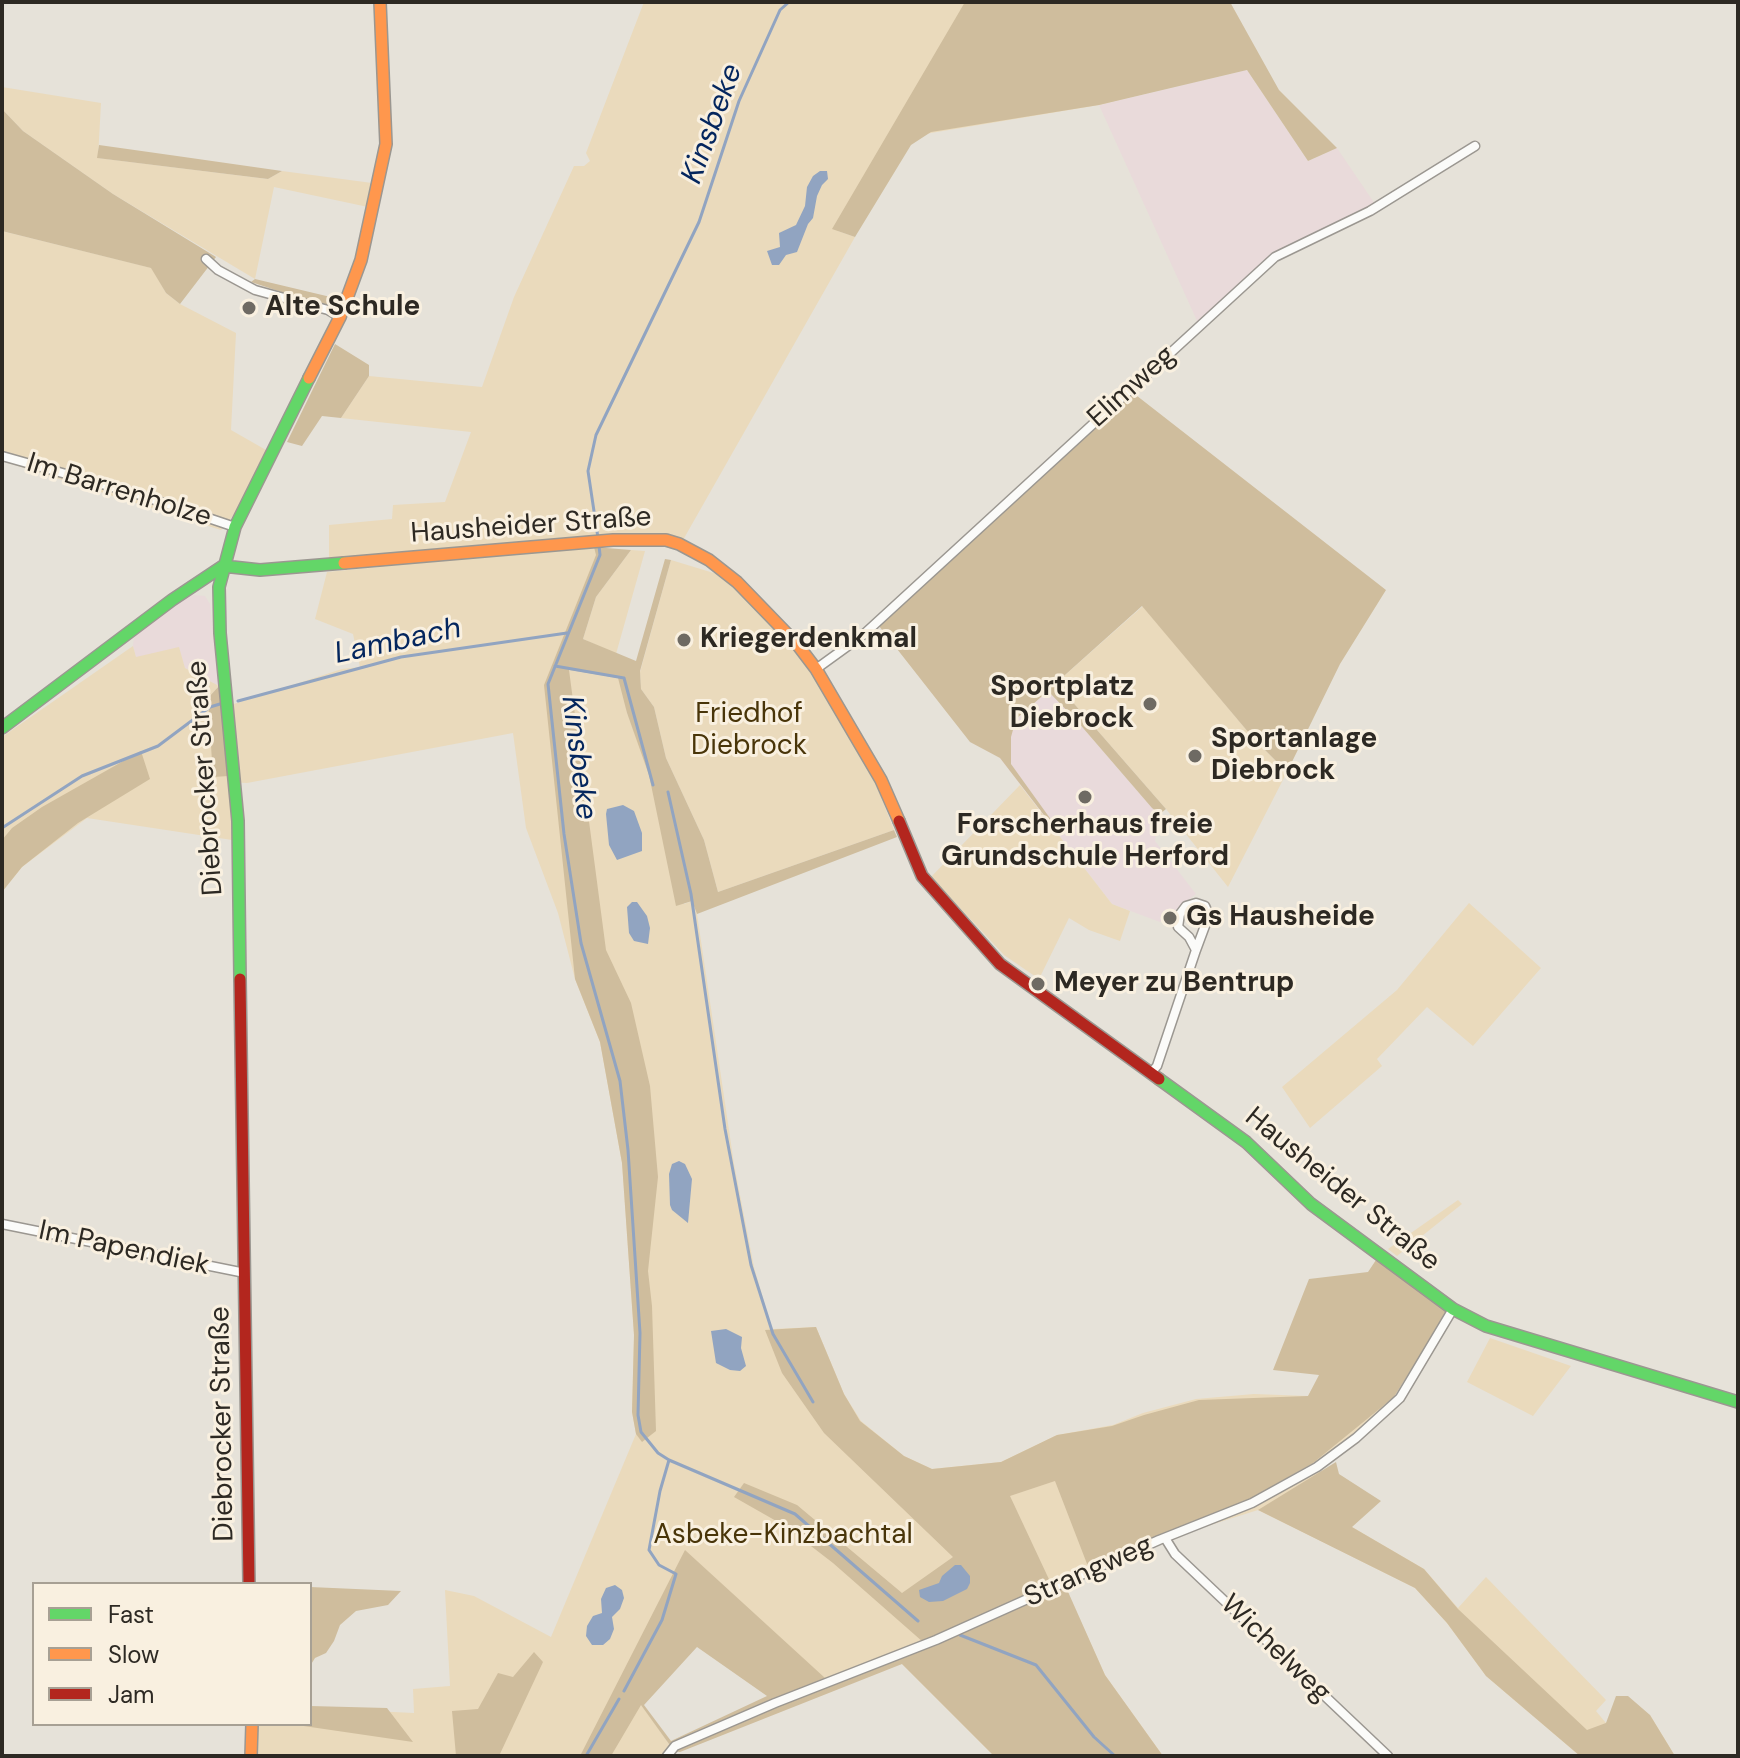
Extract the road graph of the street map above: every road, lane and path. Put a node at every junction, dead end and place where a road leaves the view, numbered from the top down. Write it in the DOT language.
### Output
graph roads {
  1 [pos="380,2"];
  2 [pos="1475,146"];
  3 [pos="206,259"];
  4 [pos="340,317"];
  5 [pos="2,456"];
  6 [pos="235,527"];
  7 [pos="223,566"];
  8 [pos="816,669"];
  9 [pos="2,728"];
  10 [pos="1196,950"];
  11 [pos="1151,1073"];
  12 [pos="2,1224"];
  13 [pos="245,1273"];
  14 [pos="1453,1309"];
  15 [pos="1738,1402"];
  16 [pos="1165,1538"];
  17 [pos="249,1582"];
  18 [pos="252,1726"];
  19 [pos="251,1756"];
  20 [pos="667,1756"];
  21 [pos="1388,1756"];
  1 -- 4 [label="street, Diebrocker Straße"];
  2 -- 8 [label="street, Elimweg"];
  3 -- 4 [label="street"];
  4 -- 6 [label="street, Diebrocker Straße"];
  5 -- 6 [label="street, Im Barrenholze"];
  6 -- 7 [label="street, Diebrocker Straße"];
  7 -- 8 [label="street, Hausheider Straße"];
  7 -- 9 [label="street"];
  7 -- 13 [label="street, Diebrocker Straße"];
  8 -- 11 [label="street, Hausheider Straße"];
  10 -- 10 [label="street"];
  10 -- 11 [label="street"];
  11 -- 14 [label="street, Hausheider Straße"];
  12 -- 13 [label="street, Im Papendiek"];
  13 -- 17 [label="street, Diebrocker Straße"];
  14 -- 15 [label="street, Hausheider Straße"];
  14 -- 16 [label="street, Strangweg"];
  16 -- 20 [label="street, Strangweg"];
  16 -- 21 [label="street, Wichelweg"];
  18 -- 19 [label="street"];
}
